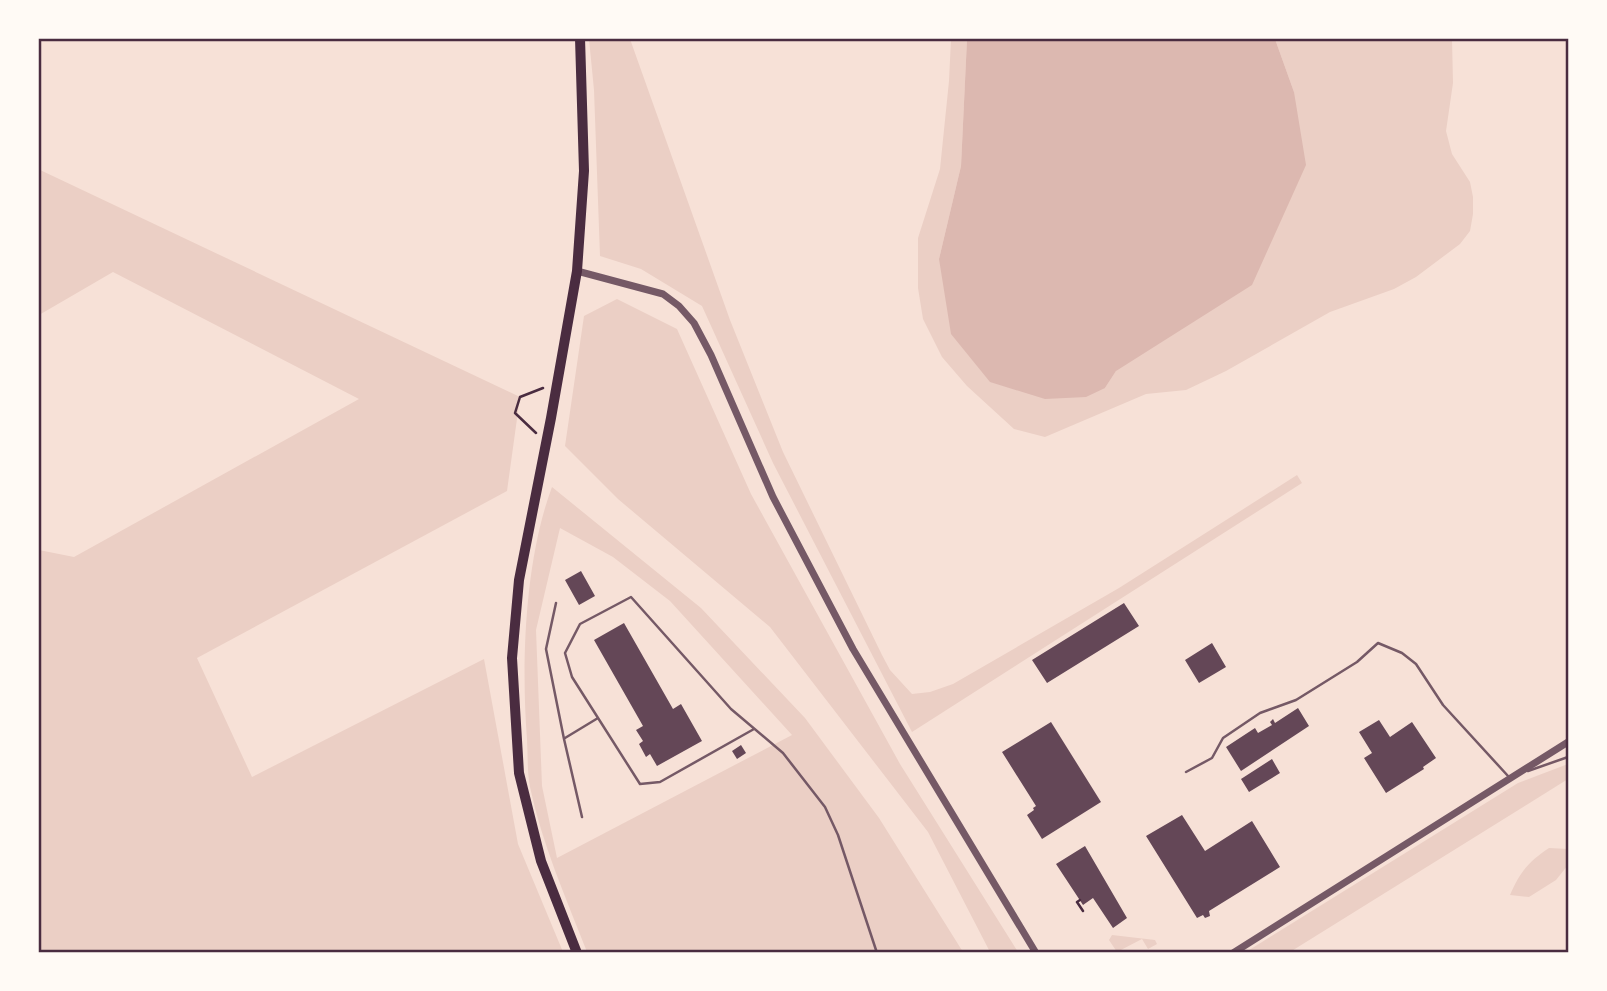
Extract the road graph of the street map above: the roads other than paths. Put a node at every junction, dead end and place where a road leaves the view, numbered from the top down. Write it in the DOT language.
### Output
graph roads {
  1 [pos="580,38"];
  2 [pos="577,271"];
  3 [pos="556,603"];
  4 [pos="598,718"];
  5 [pos="754,729"];
  6 [pos="564,739"];
  7 [pos="1569,742"];
  8 [pos="1569,757"];
  9 [pos="1186,772"];
  10 [pos="1514,777"];
  11 [pos="582,817"];
  12 [pos="577,953"];
  13 [pos="877,953"];
  14 [pos="1036,953"];
  15 [pos="1233,953"];
  1 -- 2 [label="main road"];
  2 -- 12 [label="main road"];
  2 -- 14 [label="street"];
  3 -- 6 [label="lane"];
  4 -- 5 [label="lane"];
  4 -- 5 [label="lane"];
  4 -- 6 [label="lane"];
  5 -- 13 [label="lane"];
  6 -- 11 [label="lane"];
  7 -- 10 [label="street"];
  8 -- 10 [label="lane"];
  9 -- 10 [label="lane"];
  10 -- 15 [label="street"];
}
